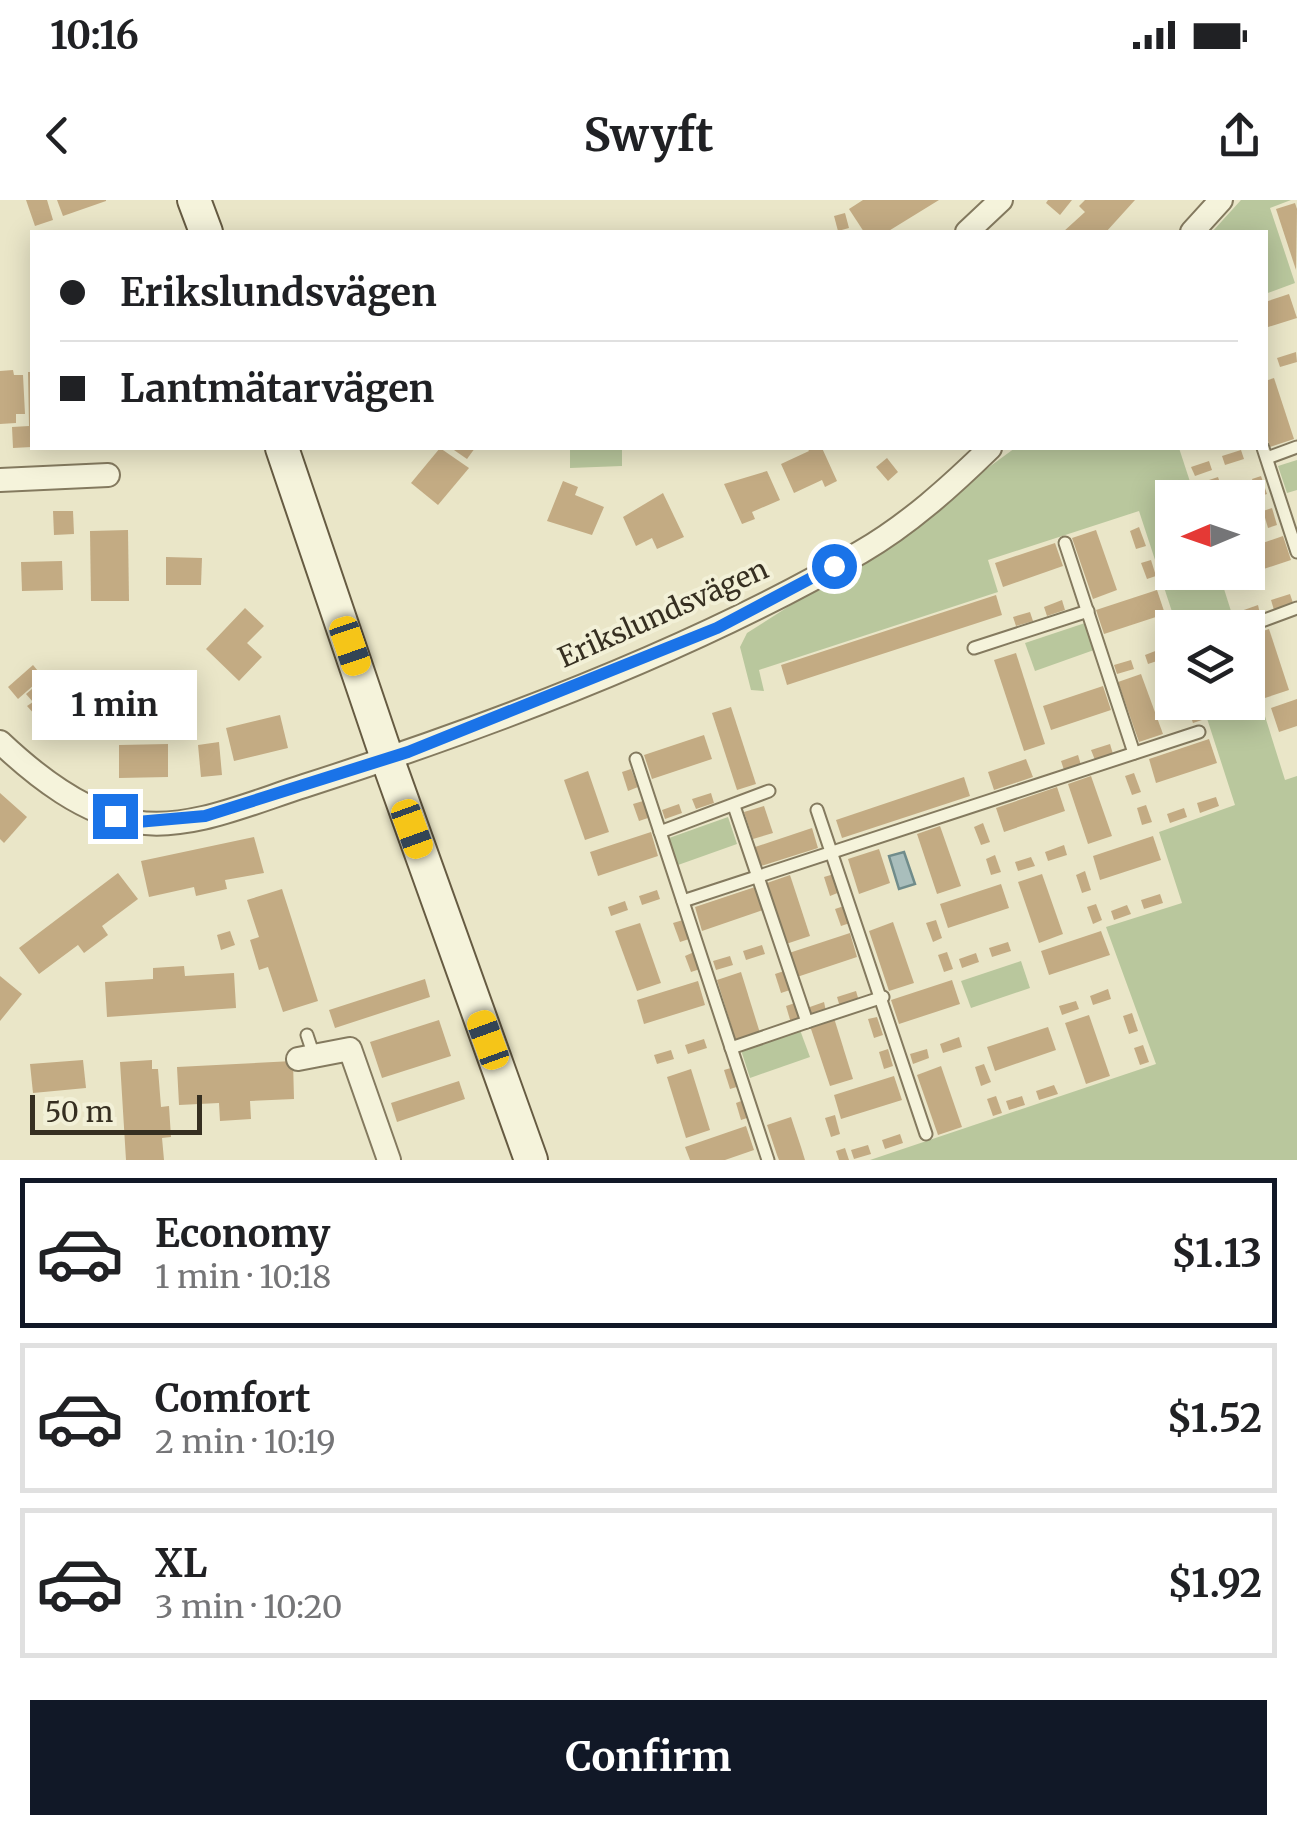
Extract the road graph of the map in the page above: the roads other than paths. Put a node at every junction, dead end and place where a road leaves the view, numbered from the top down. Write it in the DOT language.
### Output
graph roads {
  1 [pos="194,200"];
  2 [pos="1001,200"];
  3 [pos="1221,200"];
  4 [pos="205,230"];
  5 [pos="969,230"];
  6 [pos="1194,230"];
  7 [pos="1297,447"];
  8 [pos="283,450"];
  9 [pos="977,452"];
  10 [pos="1265,453"];
  11 [pos="108,475"];
  12 [pos="0,480"];
  13 [pos="1065,543"];
  14 [pos="1297,552"];
  15 [pos="1297,608"];
  16 [pos="1088,612"];
  17 [pos="1265,620"];
  18 [pos="974,648"];
  19 [pos="1199,732"];
  20 [pos="0,742"];
  21 [pos="1134,753"];
  22 [pos="387,758"];
  23 [pos="636,759"];
  24 [pos="769,791"];
  25 [pos="734,806"];
  26 [pos="818,810"];
  27 [pos="660,832"];
  28 [pos="831,854"];
  29 [pos="759,876"];
  30 [pos="683,901"];
  31 [pos="883,997"];
  32 [pos="807,1022"];
  33 [pos="731,1048"];
  34 [pos="306,1050"];
  35 [pos="926,1134"];
  36 [pos="389,1160"];
  37 [pos="530,1160"];
  38 [pos="768,1160"];
  1 -- 4 [label="main road"];
  2 -- 5 [label="street"];
  3 -- 6 [label="street"];
  7 -- 10 [label="lane"];
  8 -- 22 [label="main road"];
  9 -- 22 [label="street, Erikslundsvägen"];
  10 -- 14 [label="lane"];
  11 -- 12 [label="street"];
  13 -- 16 [label="lane"];
  15 -- 17 [label="lane"];
  16 -- 18 [label="lane"];
  16 -- 21 [label="lane"];
  19 -- 21 [label="lane"];
  20 -- 22 [label="street, Erikslundsvägen"];
  21 -- 28 [label="lane"];
  22 -- 37 [label="main road"];
  23 -- 27 [label="lane"];
  24 -- 25 [label="lane"];
  25 -- 27 [label="lane"];
  25 -- 29 [label="lane"];
  26 -- 28 [label="lane"];
  27 -- 30 [label="lane"];
  28 -- 29 [label="lane"];
  28 -- 31 [label="lane"];
  29 -- 30 [label="lane"];
  29 -- 32 [label="lane"];
  30 -- 33 [label="lane"];
  31 -- 32 [label="lane"];
  31 -- 35 [label="lane"];
  32 -- 33 [label="lane"];
  33 -- 38 [label="lane"];
  34 -- 36 [label="street"];
}
